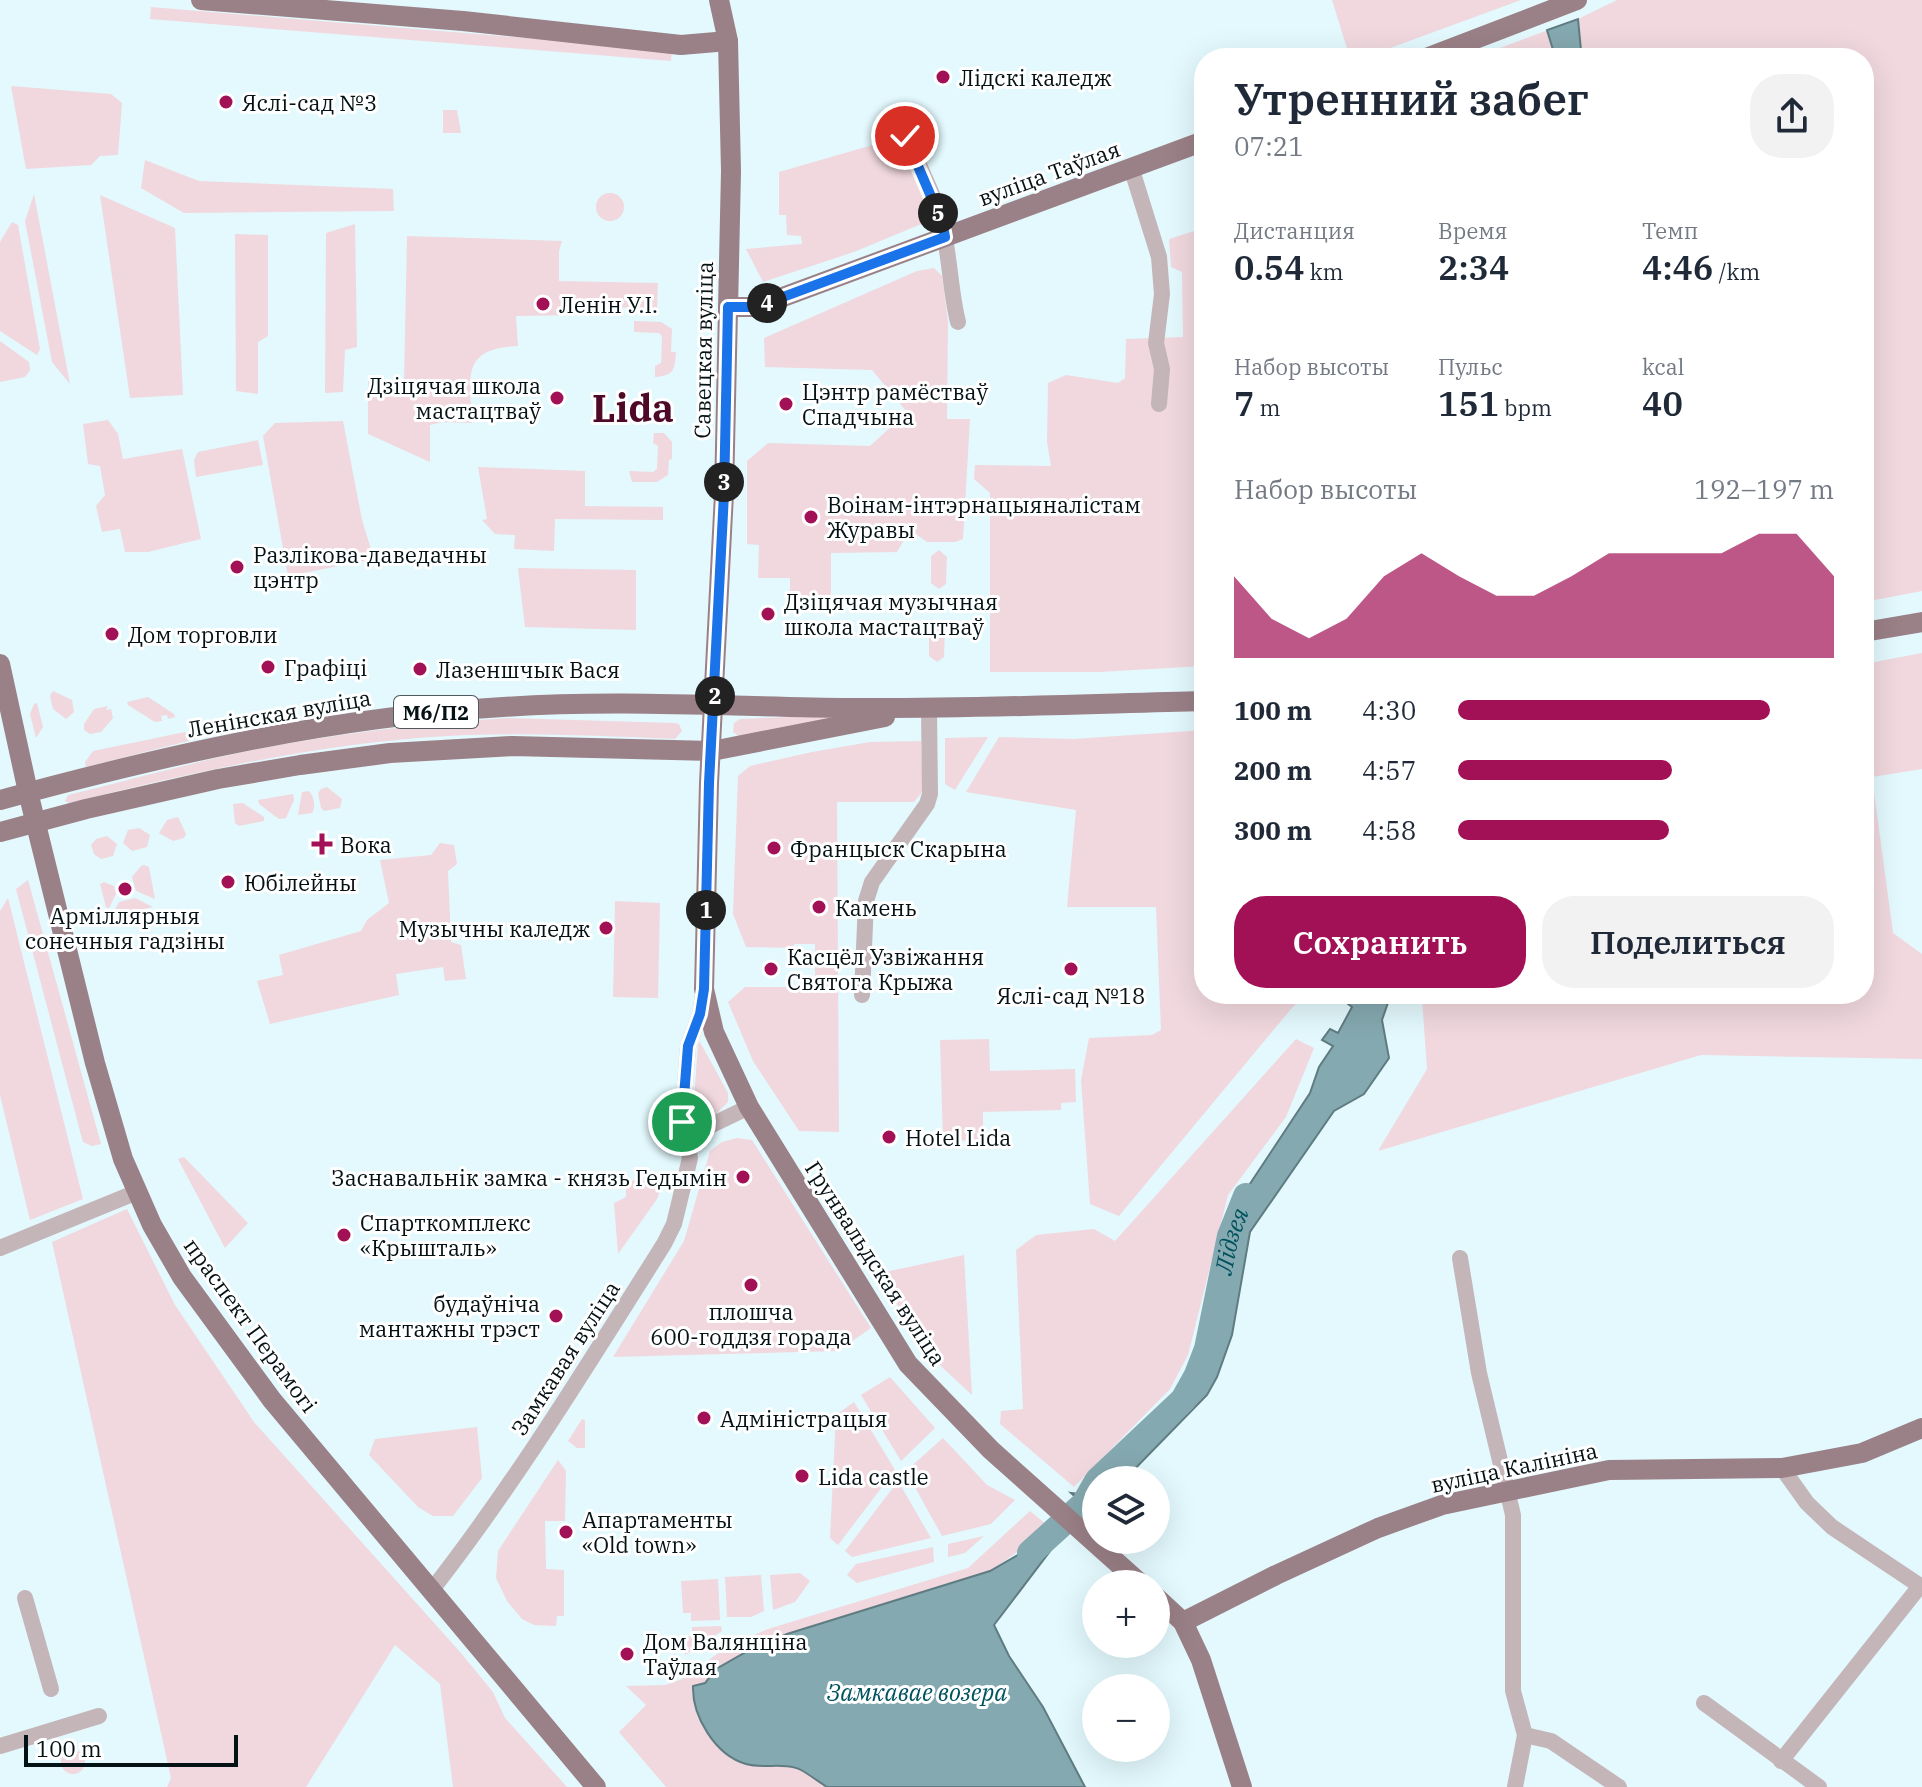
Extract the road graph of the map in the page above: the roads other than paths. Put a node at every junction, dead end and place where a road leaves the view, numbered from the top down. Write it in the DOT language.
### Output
graph roads {
  1 [pos="201,0"];
  2 [pos="719,0"];
  3 [pos="1574,1"];
  4 [pos="728,41"];
  5 [pos="1452,48"];
  6 [pos="901,115"];
  7 [pos="1194,145"];
  8 [pos="1131,167"];
  9 [pos="945,237"];
  10 [pos="728,307"];
  11 [pos="958,322"];
  12 [pos="1159,404"];
  13 [pos="1922,622"];
  14 [pos="1874,630"];
  15 [pos="0,664"];
  16 [pos="1194,701"];
  17 [pos="715,705"];
  18 [pos="929,709"];
  19 [pos="712,751"];
  20 [pos="28,792"];
  21 [pos="0,800"];
  22 [pos="36,821"];
  23 [pos="0,832"];
  24 [pos="704,989"];
  25 [pos="862,995"];
  26 [pos="749,1107"];
  27 [pos="685,1129"];
  28 [pos="137,1192"];
  29 [pos="0,1248"];
  30 [pos="1460,1258"];
  31 [pos="1922,1428"];
  32 [pos="1782,1468"];
  33 [pos="1508,1491"];
  34 [pos="1125,1570"];
  35 [pos="1921,1587"];
  36 [pos="431,1591"];
  37 [pos="25,1598"];
  38 [pos="1170,1610"];
  39 [pos="1183,1622"];
  40 [pos="51,1689"];
  41 [pos="1704,1703"];
  42 [pos="99,1716"];
  43 [pos="1525,1735"];
  44 [pos="0,1746"];
  45 [pos="1781,1761"];
  46 [pos="596,1787"];
  47 [pos="1242,1787"];
  48 [pos="1515,1787"];
  49 [pos="1619,1787"];
  50 [pos="1819,1787"];
  1 -- 4 [label="main road"];
  2 -- 4 [label="main road, Савецкая вуліца"];
  3 -- 5 [label="main road"];
  4 -- 10 [label="main road, Савецкая вуліца"];
  6 -- 9 [label="street"];
  7 -- 8 [label="main road, вуліца Таўлая"];
  8 -- 9 [label="main road, вуліца Таўлая"];
  8 -- 12 [label="street"];
  9 -- 10 [label="main road, вуліца Таўлая"];
  9 -- 11 [label="street"];
  10 -- 17 [label="main road, Савецкая вуліца"];
  13 -- 14 [label="main road"];
  15 -- 20 [label="main road, праспект Перамогі"];
  16 -- 18 [label="main road"];
  17 -- 18 [label="main road, Ленінская вуліца"];
  17 -- 19 [label="main road, Савецкая вуліца"];
  17 -- 20 [label="main road, Ленінская вуліца / М6/П2"];
  18 -- 19 [label="main road"];
  18 -- 25 [label="street"];
  19 -- 22 [label="main road, М6/П2"];
  19 -- 24 [label="main road, Савецкая вуліца"];
  20 -- 21 [label="main road, Ленінская вуліца / М6/П2"];
  20 -- 22 [label="main road, праспект Перамогі"];
  22 -- 23 [label="main road, М6/П2"];
  22 -- 28 [label="main road, праспект Перамогі"];
  24 -- 26 [label="main road, Грунвальдская вуліца"];
  24 -- 27 [label="street, Замкавая вуліца"];
  26 -- 27 [label="street"];
  26 -- 34 [label="main road, Грунвальдская вуліца"];
  27 -- 36 [label="street, Замкавая вуліца"];
  28 -- 29 [label="street"];
  28 -- 36 [label="main road, праспект Перамогі"];
  30 -- 33 [label="street"];
  31 -- 32 [label="main road, вуліца Калініна"];
  32 -- 33 [label="main road, вуліца Калініна"];
  32 -- 35 [label="street"];
  33 -- 39 [label="main road, вуліца Калініна"];
  33 -- 43 [label="street"];
  35 -- 45 [label="street"];
  36 -- 46 [label="main road, праспект Перамогі"];
  37 -- 40 [label="street"];
  38 -- 39 [label="main road"];
  39 -- 47 [label="main road"];
  41 -- 45 [label="street"];
  42 -- 44 [label="street"];
  43 -- 48 [label="street"];
  43 -- 49 [label="street"];
  45 -- 50 [label="street"];
}
